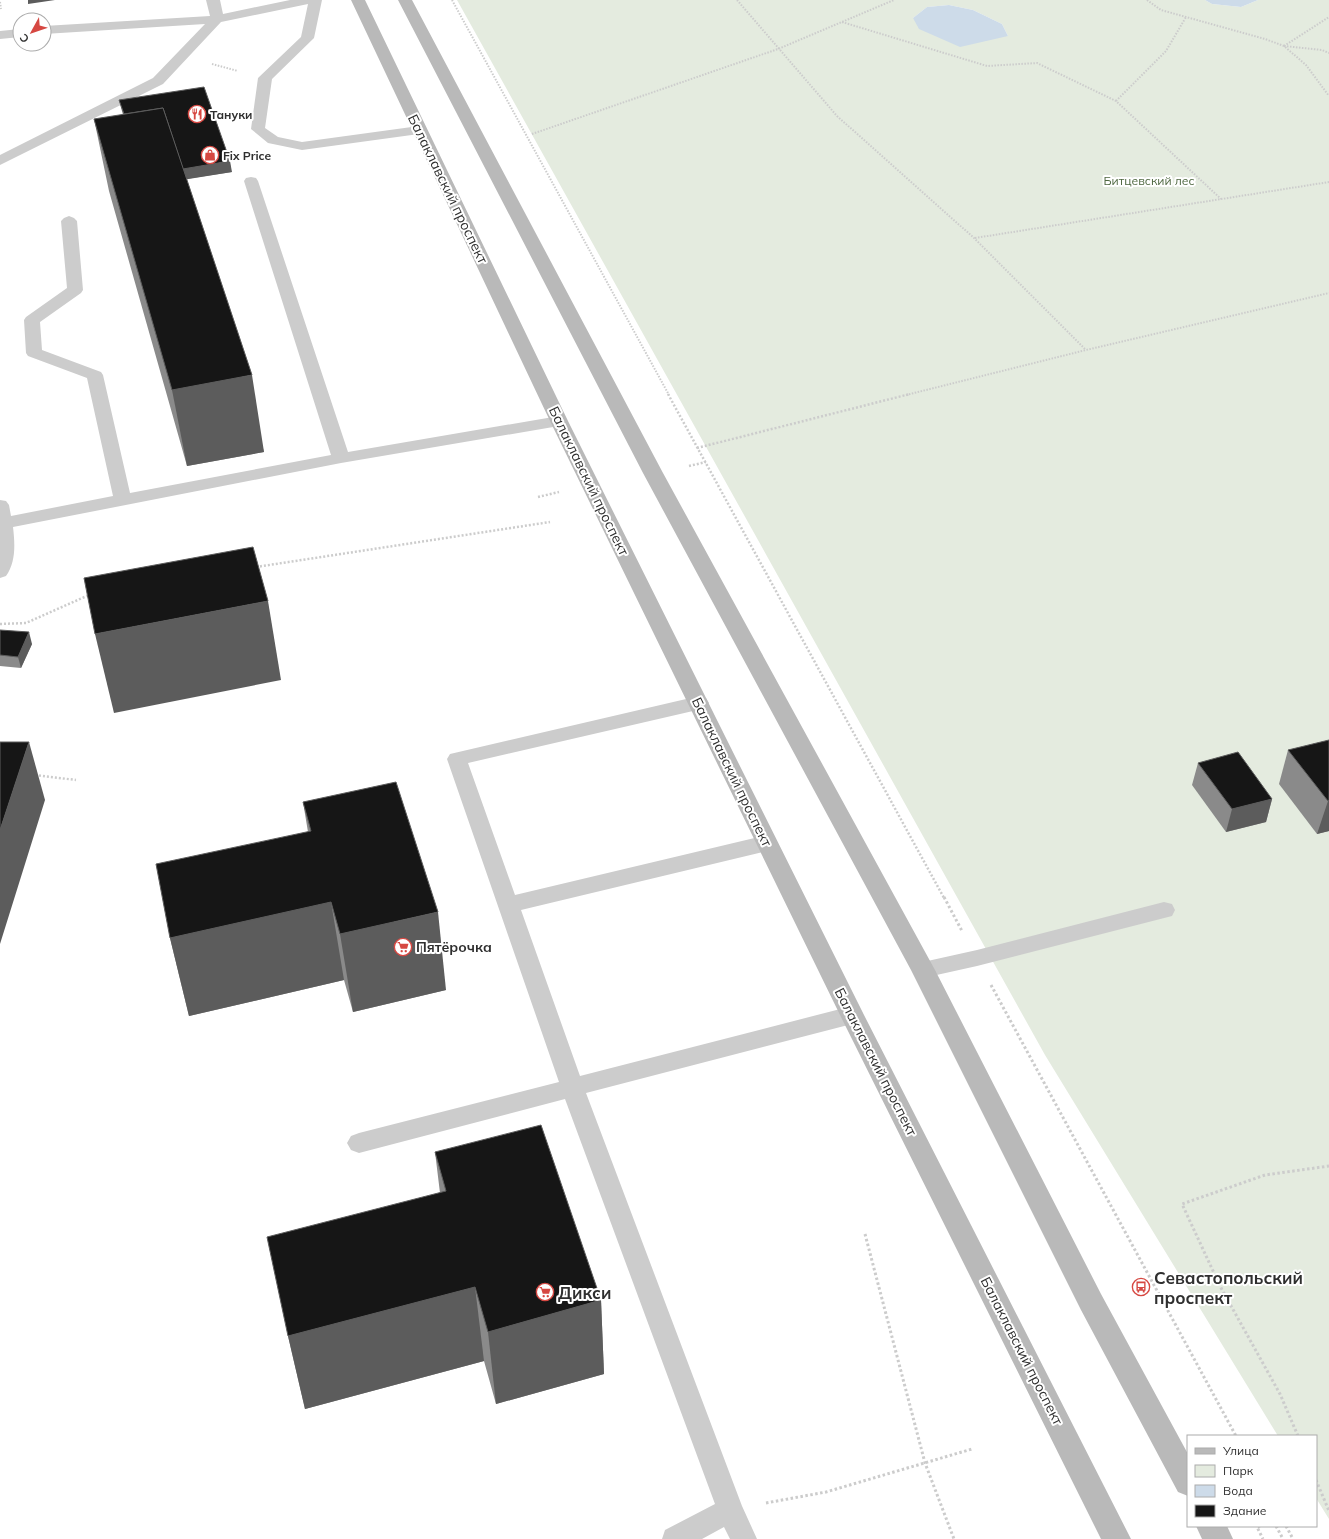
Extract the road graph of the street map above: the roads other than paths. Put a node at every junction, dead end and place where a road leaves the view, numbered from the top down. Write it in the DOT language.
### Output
graph roads {
  1 [pos="213,0"];
  2 [pos="309,0"];
  3 [pos="315,0"];
  4 [pos="358,0"];
  5 [pos="405,0"];
  6 [pos="217,19"];
  7 [pos="52,29"];
  8 [pos="12,34"];
  9 [pos="0,36"];
  10 [pos="95,113"];
  11 [pos="98,128"];
  12 [pos="420,130"];
  13 [pos="0,161"];
  14 [pos="251,181"];
  15 [pos="69,221"];
  16 [pos="559,421"];
  17 [pos="341,458"];
  18 [pos="123,500"];
  19 [pos="0,505"];
  20 [pos="4,523"];
  21 [pos="0,572"];
  22 [pos="699,703"];
  23 [pos="767,843"];
  24 [pos="508,905"];
  25 [pos="1164,910"];
  26 [pos="923,970"];
  27 [pos="852,1015"];
  28 [pos="572,1087"];
  29 [pos="359,1143"];
  30 [pos="1187,1480"];
  31 [pos="730,1510"];
  32 [pos="1212,1527"];
  33 [pos="675,1539"];
  34 [pos="744,1539"];
  35 [pos="1116,1539"];
  36 [pos="1218,1539"];
  1 -- 6 [label="lane"];
  2 -- 6 [label="lane"];
  3 -- 12 [label="lane"];
  4 -- 12 [label="main road, Балаклавский проспект"];
  5 -- 26 [label="main road"];
  6 -- 7 [label="lane"];
  6 -- 10 [label="lane"];
  8 -- 9 [label="lane"];
  10 -- 11 [label="lane"];
  10 -- 13 [label="lane"];
  12 -- 16 [label="main road, Балаклавский проспект"];
  14 -- 17 [label="lane"];
  15 -- 18 [label="lane"];
  16 -- 17 [label="lane"];
  16 -- 22 [label="main road, Балаклавский проспект"];
  17 -- 18 [label="lane"];
  18 -- 20 [label="lane"];
  19 -- 20 [label="lane"];
  20 -- 21 [label="lane"];
  22 -- 23 [label="main road, Балаклавский проспект"];
  22 -- 24 [label="lane"];
  23 -- 24 [label="lane"];
  23 -- 27 [label="main road, Балаклавский проспект"];
  24 -- 28 [label="lane"];
  25 -- 26 [label="lane"];
  26 -- 30 [label="main road"];
  27 -- 28 [label="lane"];
  27 -- 35 [label="main road, Балаклавский проспект"];
  28 -- 29 [label="lane"];
  28 -- 31 [label="lane"];
  31 -- 33 [label="lane"];
  31 -- 34 [label="lane"];
  32 -- 36 [label="main road"];
}
